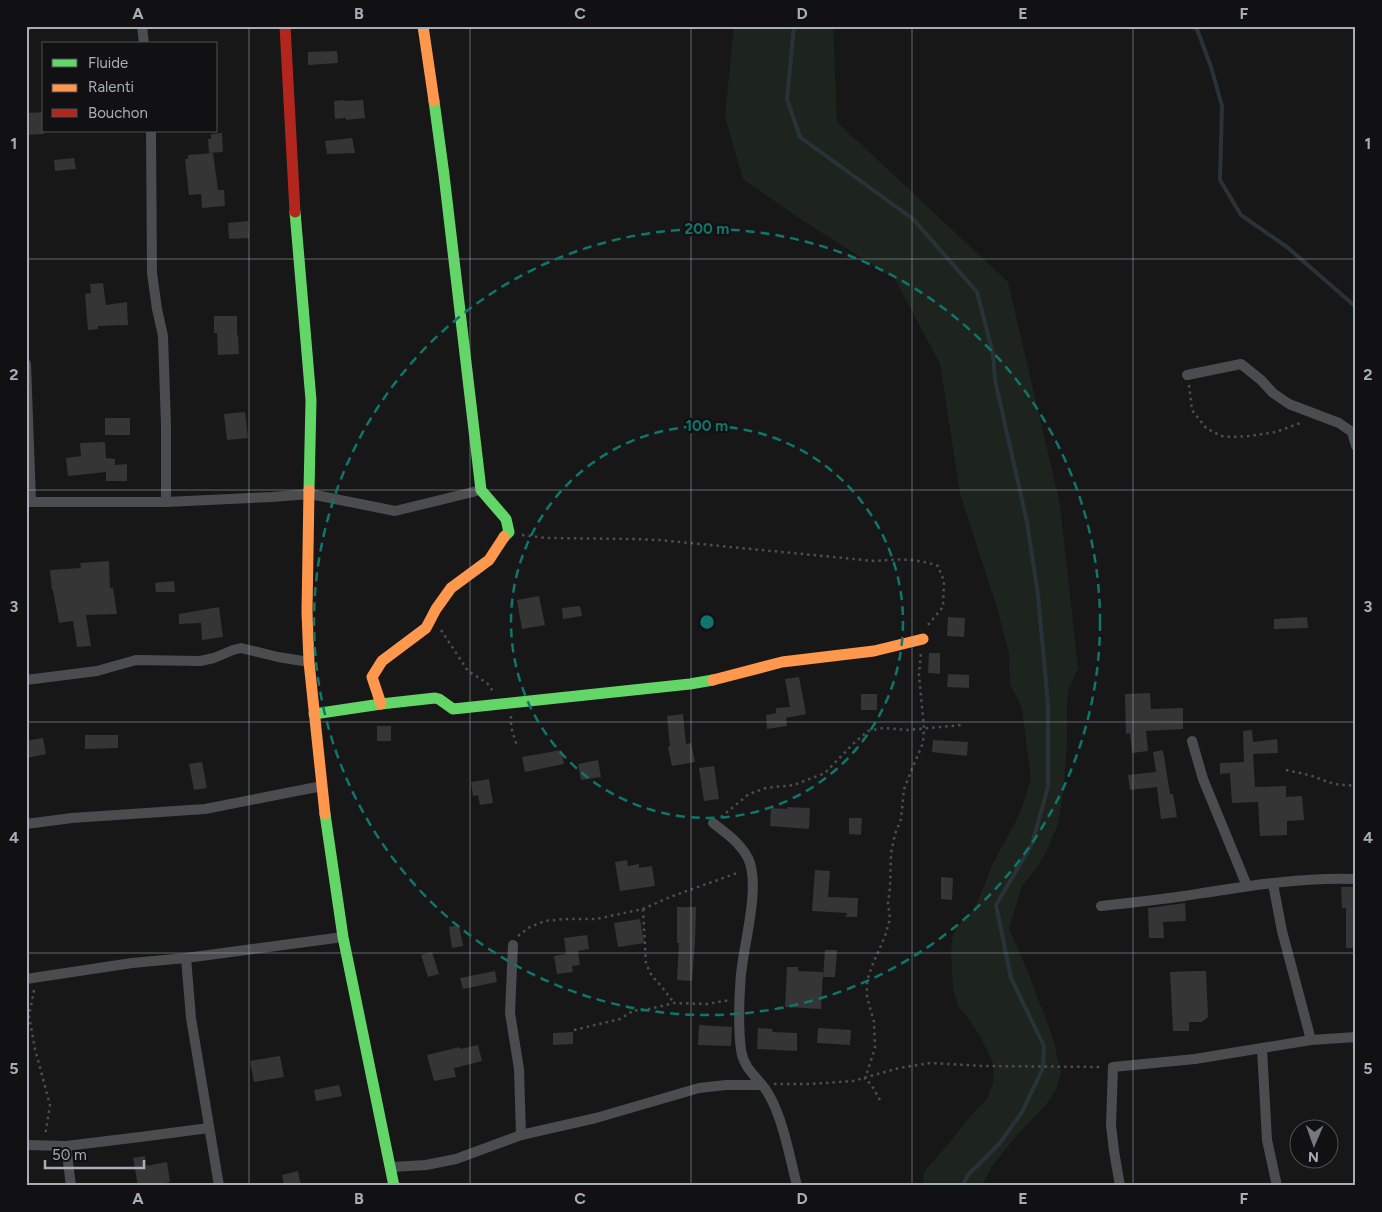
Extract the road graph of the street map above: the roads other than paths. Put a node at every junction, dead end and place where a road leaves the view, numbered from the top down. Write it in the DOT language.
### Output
graph roads {
  1 [pos="142,26"];
  2 [pos="285,26"];
  3 [pos="422,26"];
  4 [pos="144,42"];
  5 [pos="151,132"];
  6 [pos="26,364"];
  7 [pos="1187,374"];
  8 [pos="1356,446"];
  9 [pos="482,490"];
  10 [pos="310,494"];
  11 [pos="29,502"];
  12 [pos="166,502"];
  13 [pos="924,639"];
  14 [pos="309,662"];
  15 [pos="26,680"];
  16 [pos="381,704"];
  17 [pos="314,714"];
  18 [pos="1192,741"];
  19 [pos="322,786"];
  20 [pos="713,823"];
  21 [pos="26,824"];
  22 [pos="1356,879"];
  23 [pos="1273,884"];
  24 [pos="1246,886"];
  25 [pos="1101,906"];
  26 [pos="343,937"];
  27 [pos="513,946"];
  28 [pos="186,958"];
  29 [pos="31,978"];
  30 [pos="1356,1037"];
  31 [pos="1311,1040"];
  32 [pos="1262,1049"];
  33 [pos="762,1085"];
  34 [pos="209,1128"];
  35 [pos="520,1135"];
  36 [pos="26,1145"];
  37 [pos="66,1146"];
  38 [pos="391,1167"];
  39 [pos="71,1186"];
  40 [pos="219,1186"];
  41 [pos="394,1186"];
  42 [pos="797,1186"];
  43 [pos="1120,1186"];
  44 [pos="1278,1186"];
  1 -- 4 [label="street"];
  2 -- 10 [label="street"];
  3 -- 9 [label="street"];
  5 -- 12 [label="street"];
  6 -- 11 [label="street"];
  7 -- 8 [label="street"];
  9 -- 10 [label="street"];
  9 -- 16 [label="street"];
  10 -- 12 [label="street"];
  10 -- 14 [label="street"];
  11 -- 12 [label="street"];
  13 -- 16 [label="street"];
  14 -- 15 [label="street"];
  14 -- 17 [label="street"];
  16 -- 17 [label="street"];
  17 -- 19 [label="street"];
  18 -- 24 [label="street"];
  19 -- 21 [label="street"];
  19 -- 26 [label="street"];
  20 -- 33 [label="street"];
  22 -- 23 [label="street"];
  23 -- 24 [label="street"];
  23 -- 31 [label="street"];
  24 -- 25 [label="street"];
  26 -- 28 [label="street"];
  26 -- 38 [label="street"];
  27 -- 35 [label="street"];
  28 -- 29 [label="street"];
  28 -- 34 [label="street"];
  30 -- 31 [label="street"];
  31 -- 32 [label="street"];
  32 -- 43 [label="street"];
  32 -- 44 [label="street"];
  33 -- 35 [label="street"];
  33 -- 42 [label="street"];
  34 -- 37 [label="street"];
  34 -- 40 [label="street"];
  35 -- 38 [label="street"];
  36 -- 37 [label="street"];
  37 -- 39 [label="street"];
  38 -- 41 [label="street"];
}
